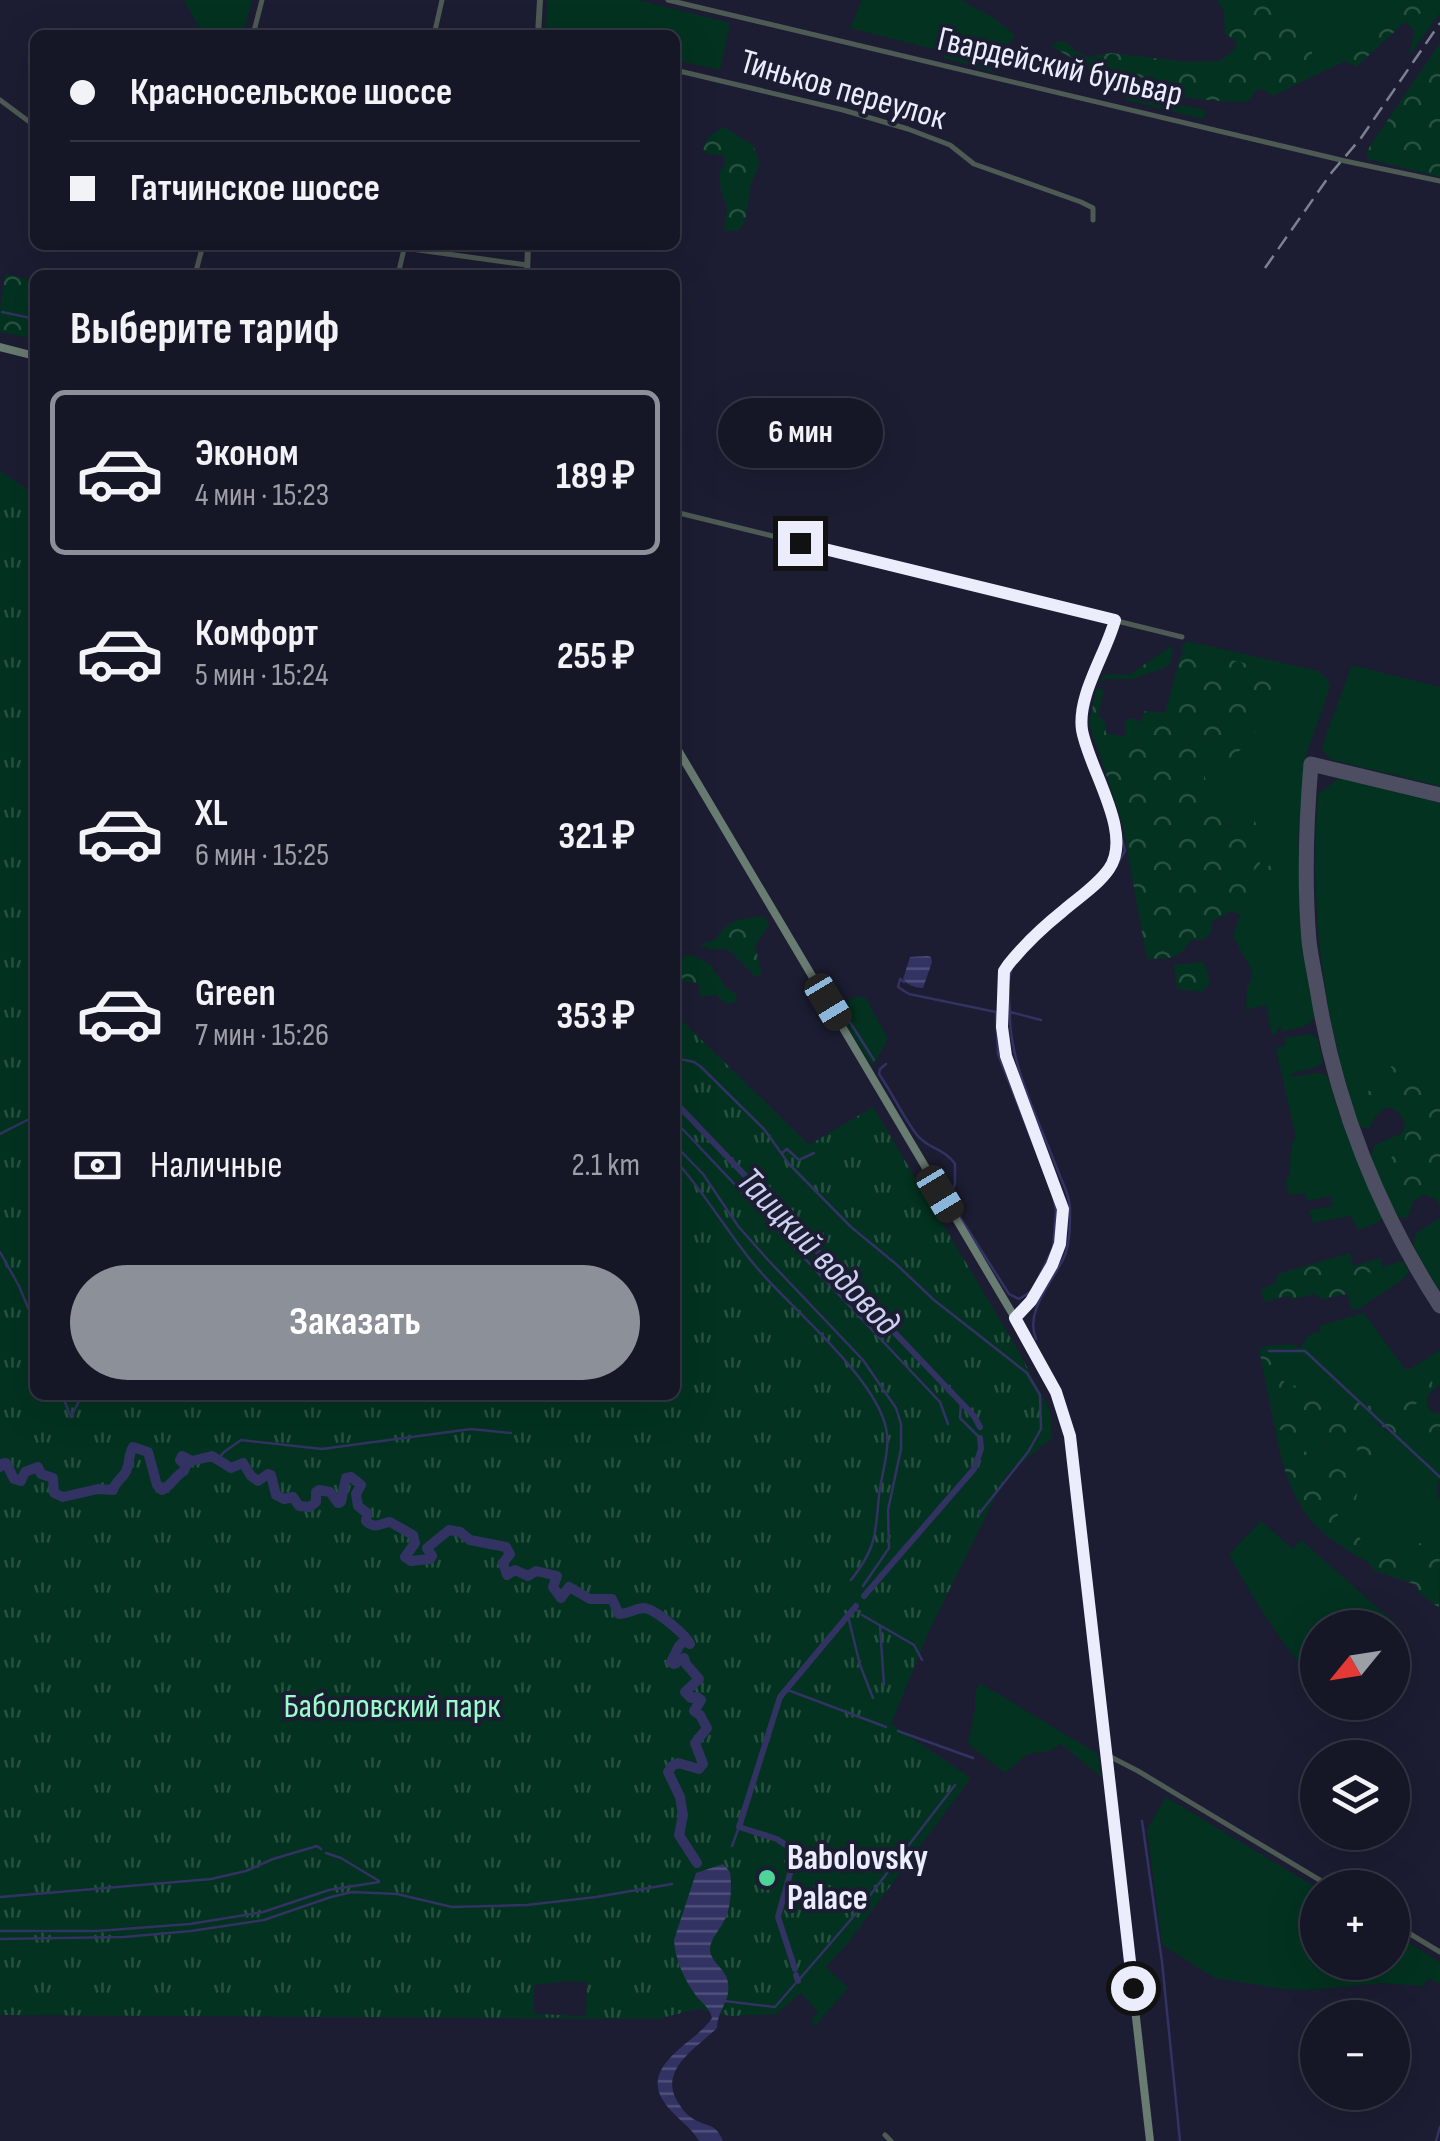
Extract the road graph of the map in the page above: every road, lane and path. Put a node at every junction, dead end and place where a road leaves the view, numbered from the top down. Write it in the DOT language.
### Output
graph roads {
  1 [pos="262,0"];
  2 [pos="442,0"];
  3 [pos="540,0"];
  4 [pos="668,0"];
  5 [pos="254,30"];
  6 [pos="435,30"];
  7 [pos="538,30"];
  8 [pos="680,71"];
  9 [pos="0,100"];
  10 [pos="30,122"];
  11 [pos="1440,181"];
  12 [pos="1092,220"];
  13 [pos="412,250"];
  14 [pos="528,250"];
  15 [pos="527,265"];
  16 [pos="527,270"];
  17 [pos="0,347"];
  18 [pos="30,355"];
  19 [pos="680,513"];
  20 [pos="1115,620"];
  21 [pos="1182,636"];
  22 [pos="680,754"];
  23 [pos="1015,1318"];
  24 [pos="1105,1754"];
  25 [pos="1303,1870"];
  26 [pos="1410,1934"];
  27 [pos="1440,1952"];
  28 [pos="885,2135"];
  29 [pos="891,2141"];
  30 [pos="1150,2141"];
  1 -- 5 [label="street"];
  2 -- 6 [label="street"];
  3 -- 7 [label="street"];
  4 -- 11 [label="street, Гвардейский бульвар"];
  8 -- 12 [label="street, Тиньков переулок"];
  9 -- 10 [label="street"];
  13 -- 15 [label="street"];
  14 -- 15 [label="street"];
  15 -- 16 [label="street"];
  17 -- 18 [label="main road"];
  19 -- 20 [label="street"];
  20 -- 21 [label="street"];
  20 -- 23 [label="street"];
  22 -- 23 [label="main road"];
  23 -- 24 [label="main road"];
  24 -- 25 [label="street"];
  24 -- 30 [label="main road"];
  26 -- 27 [label="street"];
  28 -- 29 [label="street"];
}
